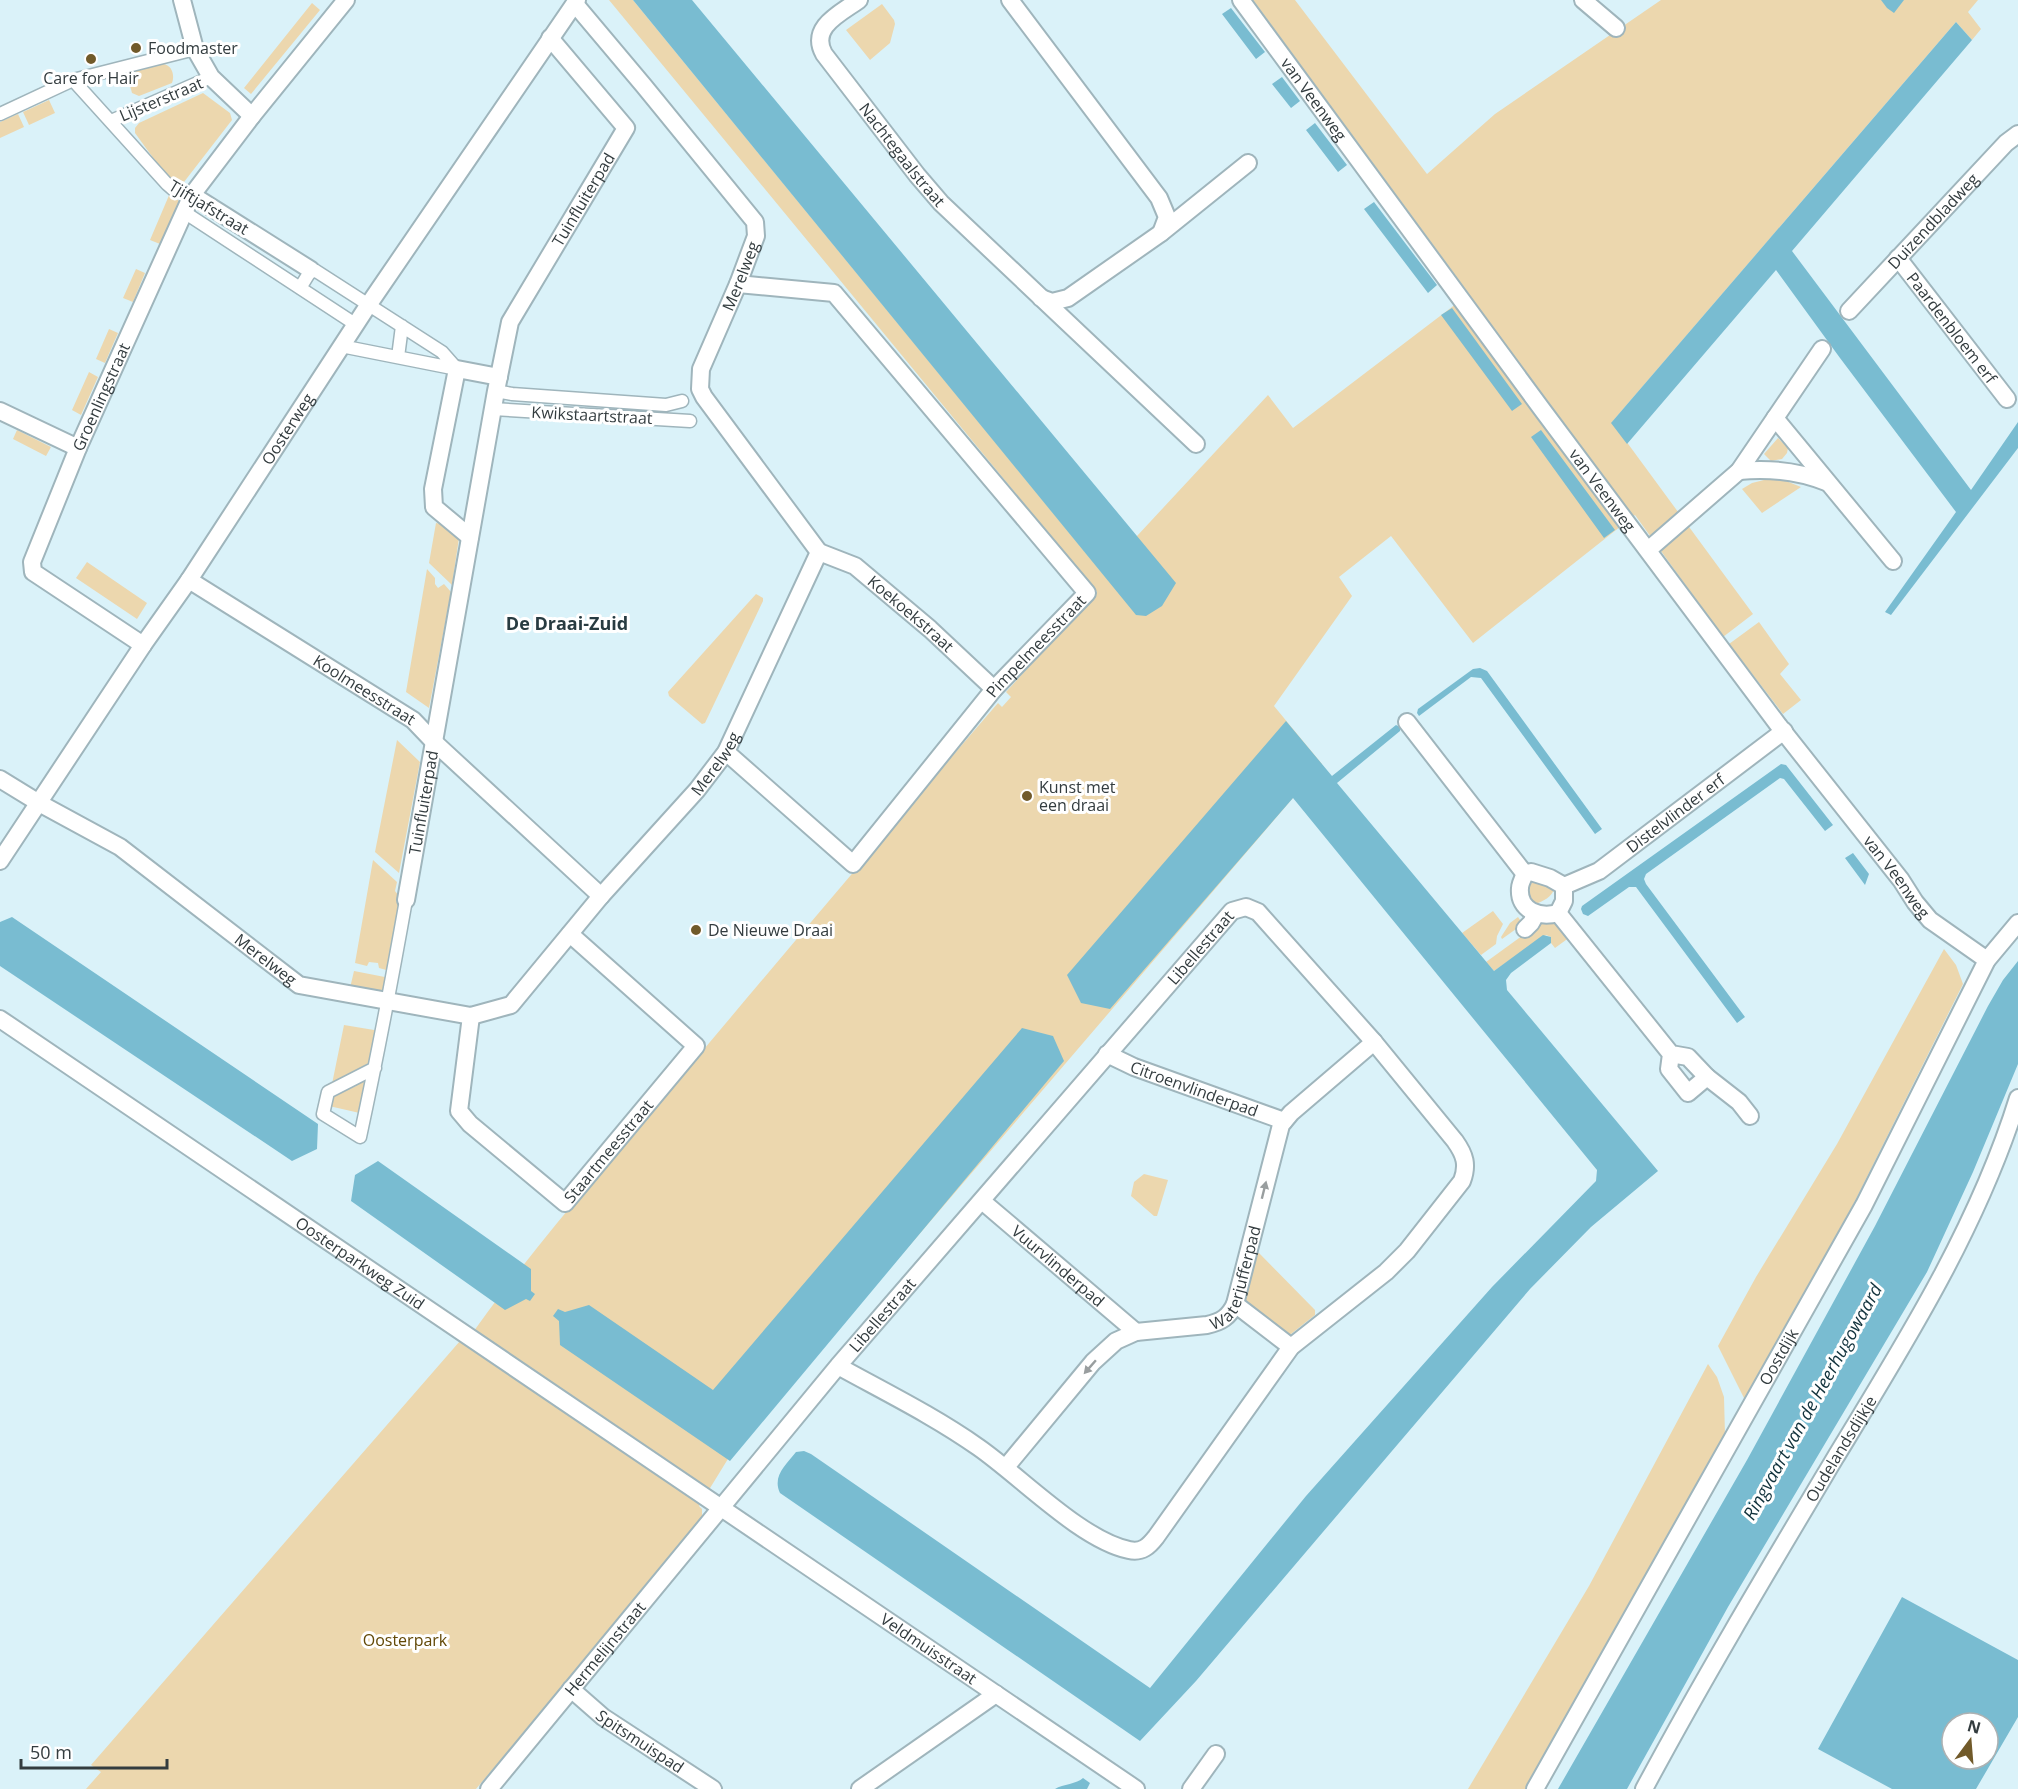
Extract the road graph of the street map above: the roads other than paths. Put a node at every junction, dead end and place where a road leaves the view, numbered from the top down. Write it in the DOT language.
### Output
graph roads {
  1 [pos="182,0"];
  2 [pos="346,0"];
  3 [pos="859,0"];
  4 [pos="1010,0"];
  5 [pos="1241,0"];
  6 [pos="1583,0"];
  7 [pos="576,2"];
  8 [pos="1616,28"];
  9 [pos="550,38"];
  10 [pos="195,49"];
  11 [pos="211,77"];
  12 [pos="73,80"];
  13 [pos="0,114"];
  14 [pos="252,116"];
  15 [pos="111,121"];
  16 [pos="2018,134"];
  17 [pos="1248,163"];
  18 [pos="192,195"];
  19 [pos="184,213"];
  20 [pos="1161,233"];
  21 [pos="1898,258"];
  22 [pos="311,270"];
  23 [pos="738,284"];
  24 [pos="300,288"];
  25 [pos="1041,298"];
  26 [pos="369,304"];
  27 [pos="1849,311"];
  28 [pos="355,324"];
  29 [pos="402,326"];
  30 [pos="341,346"];
  31 [pos="1822,349"];
  32 [pos="398,357"];
  33 [pos="457,369"];
  34 [pos="497,384"];
  35 [pos="2007,399"];
  36 [pos="595,400"];
  37 [pos="682,401"];
  38 [pos="626,402"];
  39 [pos="493,409"];
  40 [pos="0,411"];
  41 [pos="594,415"];
  42 [pos="626,416"];
  43 [pos="1775,418"];
  44 [pos="690,421"];
  45 [pos="1196,444"];
  46 [pos="78,448"];
  47 [pos="1739,471"];
  48 [pos="1828,483"];
  49 [pos="470,537"];
  50 [pos="1648,550"];
  51 [pos="819,552"];
  52 [pos="1893,561"];
  53 [pos="189,580"];
  54 [pos="142,645"];
  55 [pos="994,689"];
  56 [pos="1407,722"];
  57 [pos="1784,731"];
  58 [pos="434,742"];
  59 [pos="726,752"];
  60 [pos="0,779"];
  61 [pos="39,803"];
  62 [pos="0,861"];
  63 [pos="1525,874"];
  64 [pos="1564,886"];
  65 [pos="601,896"];
  66 [pos="406,900"];
  67 [pos="1558,913"];
  68 [pos="1536,914"];
  69 [pos="2018,923"];
  70 [pos="1525,929"];
  71 [pos="570,934"];
  72 [pos="1987,960"];
  73 [pos="388,1000"];
  74 [pos="471,1016"];
  75 [pos="0,1019"];
  76 [pos="1374,1042"];
  77 [pos="1107,1054"];
  78 [pos="1671,1054"];
  79 [pos="375,1068"];
  80 [pos="1707,1077"];
  81 [pos="2018,1098"];
  82 [pos="1750,1116"];
  83 [pos="1284,1121"];
  84 [pos="2013,1136"];
  85 [pos="982,1201"];
  86 [pos="1234,1304"];
  87 [pos="1136,1332"];
  88 [pos="1291,1347"];
  89 [pos="838,1366"];
  90 [pos="1006,1467"];
  91 [pos="720,1508"];
  92 [pos="571,1689"];
  93 [pos="996,1694"];
  94 [pos="1216,1754"];
  95 [pos="489,1789"];
  96 [pos="713,1789"];
  97 [pos="860,1789"];
  98 [pos="1136,1789"];
  99 [pos="1191,1789"];
  100 [pos="1534,1789"];
  101 [pos="1644,1789"];
  1 -- 10 [label="street"];
  2 -- 14 [label="street, Groenlingstraat"];
  3 -- 25 [label="street, Nachtegaalstraat"];
  4 -- 20 [label="street"];
  5 -- 50 [label="street, van Veenweg"];
  6 -- 8 [label="street"];
  7 -- 9 [label="street, Oosterweg"];
  7 -- 23 [label="street, Merelweg"];
  9 -- 26 [label="street, Oosterweg"];
  9 -- 34 [label="street, Tuinfluiterpad"];
  10 -- 11 [label="street"];
  10 -- 12 [label="street, Lijsterstraat"];
  11 -- 14 [label="street"];
  11 -- 15 [label="street, Lijsterstraat"];
  12 -- 13 [label="street, Lijsterstraat"];
  12 -- 15 [label="street, Tjiftjafstraat"];
  14 -- 18 [label="street, Groenlingstraat"];
  15 -- 18 [label="street, Tjiftjafstraat"];
  16 -- 21 [label="street, Duizendbladweg"];
  17 -- 20 [label="street"];
  18 -- 19 [label="street, Groenlingstraat"];
  18 -- 22 [label="street, Tjiftjafstraat"];
  19 -- 24 [label="street"];
  19 -- 46 [label="street, Groenlingstraat"];
  20 -- 25 [label="street"];
  21 -- 27 [label="street, Duizendbladweg"];
  21 -- 35 [label="street, Paardenbloem erf"];
  22 -- 24 [label="street"];
  22 -- 26 [label="street, Tjiftjafstraat"];
  23 -- 51 [label="street, Merelweg"];
  23 -- 55 [label="street, Pimpelmeesstraat"];
  24 -- 28 [label="street"];
  25 -- 45 [label="street, Nachtegaalstraat"];
  26 -- 28 [label="street, Oosterweg"];
  26 -- 29 [label="street"];
  28 -- 30 [label="street, Oosterweg"];
  29 -- 32 [label="street"];
  29 -- 33 [label="street"];
  30 -- 32 [label="street"];
  30 -- 53 [label="street, Oosterweg"];
  31 -- 43 [label="street"];
  32 -- 33 [label="street"];
  33 -- 34 [label="street"];
  33 -- 49 [label="street"];
  34 -- 36 [label="street, Kwikstaartstraat"];
  34 -- 39 [label="street, Tuinfluiterpad"];
  36 -- 38 [label="street, Kwikstaartstraat"];
  36 -- 41 [label="street"];
  37 -- 38 [label="street, Kwikstaartstraat"];
  38 -- 42 [label="street"];
  39 -- 41 [label="street, Kwikstaartstraat"];
  39 -- 49 [label="street, Tuinfluiterpad"];
  40 -- 46 [label="street"];
  41 -- 42 [label="street, Kwikstaartstraat"];
  42 -- 44 [label="street, Kwikstaartstraat"];
  43 -- 47 [label="street"];
  43 -- 48 [label="street"];
  46 -- 54 [label="street, Groenlingstraat"];
  47 -- 48 [label="street"];
  47 -- 50 [label="street"];
  48 -- 52 [label="street"];
  49 -- 58 [label="street, Tuinfluiterpad"];
  50 -- 57 [label="street, van Veenweg"];
  51 -- 55 [label="street, Koekoekstraat"];
  51 -- 59 [label="street, Merelweg"];
  53 -- 54 [label="street, Oosterweg"];
  53 -- 58 [label="street, Koolmeesstraat"];
  54 -- 61 [label="street, Oosterweg"];
  55 -- 59 [label="street, Pimpelmeesstraat"];
  56 -- 63 [label="street"];
  57 -- 64 [label="street, Distelvlinder erf"];
  57 -- 72 [label="street, van Veenweg"];
  58 -- 65 [label="street, Koolmeesstraat"];
  58 -- 66 [label="street, Tuinfluiterpad"];
  59 -- 65 [label="street, Merelweg"];
  60 -- 61 [label="street, Merelweg"];
  61 -- 62 [label="street, Oosterweg"];
  61 -- 73 [label="street, Merelweg"];
  63 -- 64 [label="street"];
  63 -- 68 [label="street"];
  64 -- 67 [label="street"];
  65 -- 71 [label="street, Merelweg"];
  66 -- 73 [label="street, Tuinfluiterpad"];
  67 -- 68 [label="street"];
  67 -- 78 [label="street"];
  68 -- 70 [label="street"];
  69 -- 72 [label="street, Oostdijk"];
  71 -- 74 [label="street, Merelweg"];
  71 -- 74 [label="street, Staartmeesstraat"];
  72 -- 100 [label="street, Oostdijk"];
  73 -- 74 [label="street, Merelweg"];
  73 -- 79 [label="street, Tuinfluiterpad"];
  75 -- 91 [label="street, Oosterparkweg Zuid"];
  76 -- 77 [label="street, Libellestraat"];
  76 -- 83 [label="street, Waterjufferpad"];
  76 -- 88 [label="street, Libellestraat"];
  77 -- 83 [label="street, Citroenvlinderpad"];
  77 -- 85 [label="street, Libellestraat"];
  78 -- 80 [label="street"];
  78 -- 80 [label="street"];
  79 -- 79 [label="street, Tuinfluiterpad"];
  80 -- 82 [label="street"];
  81 -- 84 [label="street, Oudelandsdijkje"];
  86 -- 83 [label="street, Waterjufferpad, one-way"];
  84 -- 101 [label="street, Oudelandsdijkje"];
  85 -- 87 [label="street, Vuurvlinderpad"];
  85 -- 89 [label="street, Libellestraat"];
  86 -- 87 [label="street, Waterjufferpad"];
  86 -- 88 [label="street"];
  87 -- 90 [label="street, Waterjufferpad, one-way"];
  88 -- 90 [label="street, Libellestraat"];
  89 -- 90 [label="street, Libellestraat"];
  89 -- 91 [label="street, Libellestraat"];
  91 -- 92 [label="street, Hermelijnstraat"];
  91 -- 93 [label="street, Veldmuisstraat"];
  92 -- 95 [label="street, Hermelijnstraat"];
  92 -- 96 [label="street, Spitsmuispad"];
  93 -- 97 [label="street"];
  93 -- 98 [label="street, Veldmuisstraat"];
  94 -- 99 [label="street"];
}
